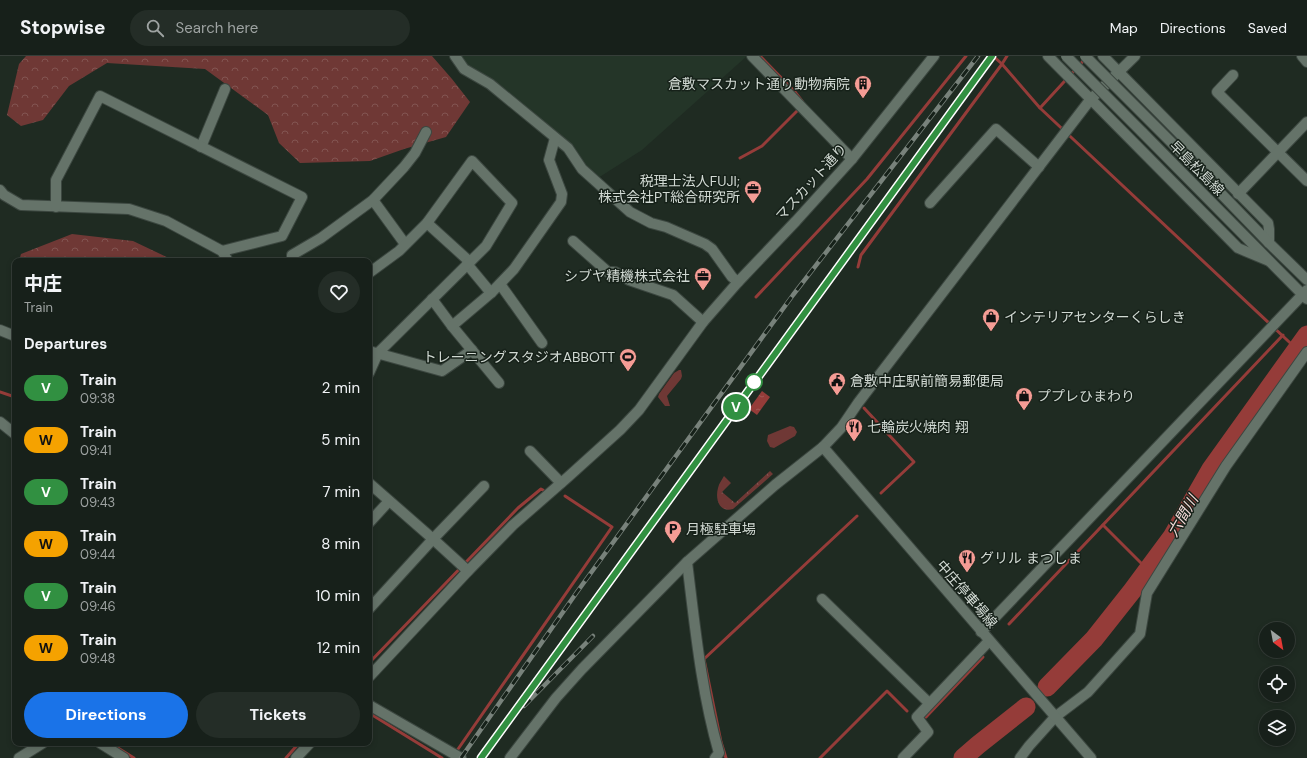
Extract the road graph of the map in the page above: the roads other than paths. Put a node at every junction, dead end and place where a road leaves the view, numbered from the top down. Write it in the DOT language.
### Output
graph roads {
  1 [pos="455,56"];
  2 [pos="752,56"];
  3 [pos="934,56"];
  4 [pos="1048,56"];
  5 [pos="1066,56"];
  6 [pos="1085,56"];
  7 [pos="1103,56"];
  8 [pos="1135,56"];
  9 [pos="1302,56"];
  10 [pos="1307,62"];
  11 [pos="1119,72"];
  12 [pos="1233,75"];
  13 [pos="225,89"];
  14 [pos="1090,100"];
  15 [pos="1307,122"];
  16 [pos="426,132"];
  17 [pos="555,138"];
  18 [pos="201,147"];
  19 [pos="1278,153"];
  20 [pos="852,159"];
  21 [pos="1039,167"];
  22 [pos="1307,181"];
  23 [pos="0,190"];
  24 [pos="1238,194"];
  25 [pos="373,200"];
  26 [pos="930,203"];
  27 [pos="56,207"];
  28 [pos="427,223"];
  29 [pos="573,241"];
  30 [pos="1269,243"];
  31 [pos="405,244"];
  32 [pos="222,251"];
  33 [pos="226,258"];
  34 [pos="292,258"];
  35 [pos="1269,261"];
  36 [pos="469,263"];
  37 [pos="372,271"];
  38 [pos="1307,280"];
  39 [pos="738,282"];
  40 [pos="500,284"];
  41 [pos="491,293"];
  42 [pos="1306,294"];
  43 [pos="432,299"];
  44 [pos="703,322"];
  45 [pos="452,326"];
  46 [pos="0,330"];
  47 [pos="12,335"];
  48 [pos="542,343"];
  49 [pos="472,350"];
  50 [pos="373,352"];
  51 [pos="1304,355"];
  52 [pos="499,383"];
  53 [pos="0,422"];
  54 [pos="12,432"];
  55 [pos="823,447"];
  56 [pos="530,451"];
  57 [pos="561,483"];
  58 [pos="372,486"];
  59 [pos="484,486"];
  60 [pos="389,501"];
  61 [pos="372,520"];
  62 [pos="433,539"];
  63 [pos="687,562"];
  64 [pos="464,567"];
  65 [pos="822,599"];
  66 [pos="372,606"];
  67 [pos="981,632"];
  68 [pos="989,641"];
  69 [pos="372,674"];
  70 [pos="929,703"];
  71 [pos="372,707"];
  72 [pos="1055,717"];
  73 [pos="38,746"];
  74 [pos="105,746"];
  75 [pos="307,746"];
  76 [pos="716,750"];
  77 [pos="457,756"];
  78 [pos="19,758"];
  79 [pos="124,758"];
  80 [pos="296,758"];
  81 [pos="510,758"];
  82 [pos="903,758"];
  83 [pos="1020,758"];
  84 [pos="1091,758"];
  1 -- 17 [label="street"];
  2 -- 20 [label="street"];
  3 -- 20 [label="street, マスカット通り"];
  4 -- 14 [label="street"];
  5 -- 35 [label="street, 早島松島線, bridge"];
  6 -- 30 [label="street, 早島松島線, bridge"];
  7 -- 11 [label="street"];
  8 -- 11 [label="street"];
  9 -- 10 [label="street"];
  11 -- 14 [label="street"];
  11 -- 24 [label="street"];
  12 -- 19 [label="street"];
  13 -- 18 [label="street"];
  14 -- 21 [label="street"];
  14 -- 35 [label="street"];
  15 -- 19 [label="street"];
  16 -- 25 [label="street"];
  17 -- 39 [label="street"];
  17 -- 40 [label="street"];
  18 -- 27 [label="street"];
  18 -- 32 [label="street"];
  19 -- 22 [label="street"];
  19 -- 24 [label="street"];
  20 -- 39 [label="street, マスカット通り"];
  21 -- 26 [label="street"];
  21 -- 55 [label="street"];
  23 -- 27 [label="street"];
  24 -- 30 [label="street"];
  25 -- 31 [label="street"];
  25 -- 34 [label="street"];
  27 -- 32 [label="street"];
  28 -- 31 [label="street"];
  28 -- 36 [label="street"];
  28 -- 36 [label="street"];
  29 -- 44 [label="street"];
  30 -- 38 [label="street, 早島松島線"];
  31 -- 37 [label="street"];
  32 -- 33 [label="street"];
  35 -- 42 [label="street, 早島松島線"];
  36 -- 41 [label="street"];
  36 -- 43 [label="street"];
  39 -- 44 [label="street, マスカット通り"];
  40 -- 41 [label="street"];
  40 -- 48 [label="street"];
  41 -- 45 [label="street"];
  42 -- 67 [label="street"];
  43 -- 45 [label="street"];
  43 -- 50 [label="street"];
  44 -- 57 [label="street, マスカット通り"];
  45 -- 49 [label="street"];
  46 -- 47 [label="street"];
  49 -- 50 [label="street"];
  49 -- 52 [label="street"];
  51 -- 72 [label="street"];
  53 -- 54 [label="street"];
  55 -- 63 [label="street"];
  55 -- 67 [label="street, 中庄停車場線"];
  56 -- 57 [label="street"];
  57 -- 64 [label="street, マスカット通り"];
  58 -- 60 [label="street"];
  59 -- 62 [label="street"];
  60 -- 61 [label="street"];
  60 -- 62 [label="street"];
  62 -- 64 [label="street"];
  62 -- 66 [label="street"];
  63 -- 76 [label="street"];
  63 -- 81 [label="street"];
  64 -- 69 [label="street, マスカット通り"];
  65 -- 70 [label="street"];
  67 -- 68 [label="street, 中庄停車場線"];
  68 -- 70 [label="street"];
  68 -- 72 [label="street, 中庄停車場線"];
  70 -- 82 [label="street"];
  71 -- 77 [label="street"];
  72 -- 83 [label="street"];
  72 -- 84 [label="street, 中庄停車場線"];
  73 -- 78 [label="street"];
  74 -- 79 [label="street"];
  75 -- 80 [label="street"];
}
